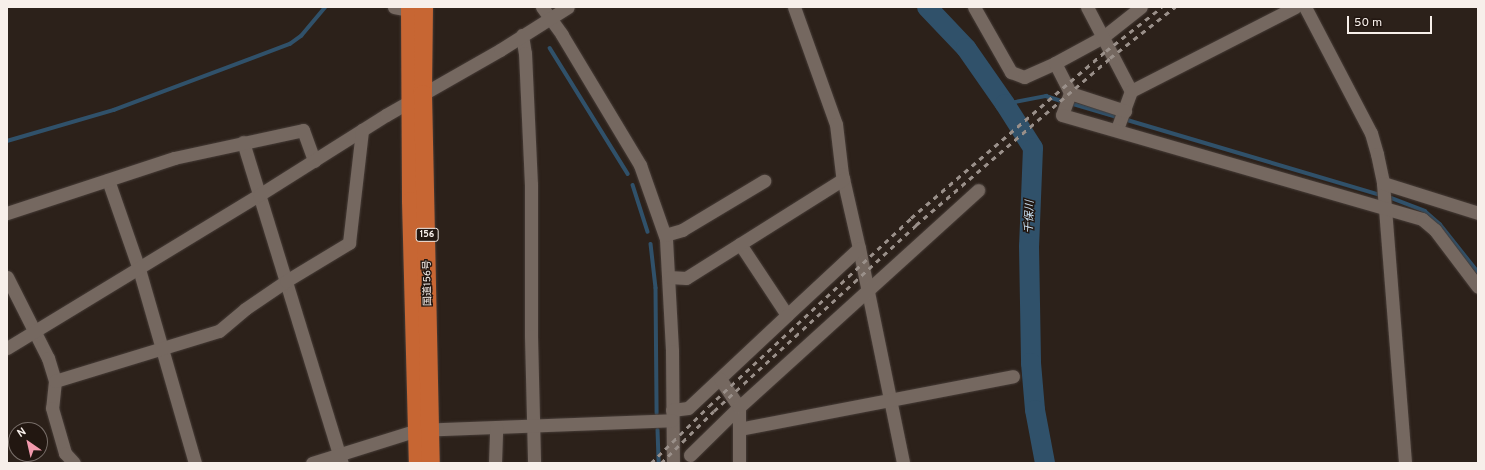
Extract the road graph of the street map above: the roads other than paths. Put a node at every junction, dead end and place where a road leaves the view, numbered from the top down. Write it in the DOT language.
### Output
graph roads {
  1 [pos="568,7"];
  2 [pos="794,7"];
  3 [pos="974,7"];
  4 [pos="1087,7"];
  5 [pos="1141,7"];
  6 [pos="1295,7"];
  7 [pos="1305,7"];
  8 [pos="410,8"];
  9 [pos="546,13"];
  10 [pos="522,35"];
  11 [pos="1103,37"];
  12 [pos="1055,64"];
  13 [pos="1131,91"];
  14 [pos="1070,93"];
  15 [pos="417,98"];
  16 [pos="1125,111"];
  17 [pos="362,130"];
  18 [pos="1117,130"];
  19 [pos="243,142"];
  20 [pos="314,161"];
  21 [pos="843,179"];
  22 [pos="108,180"];
  23 [pos="764,181"];
  24 [pos="978,190"];
  25 [pos="259,195"];
  26 [pos="1384,195"];
  27 [pos="7,213"];
  28 [pos="1478,213"];
  29 [pos="665,235"];
  30 [pos="740,244"];
  31 [pos="860,248"];
  32 [pos="139,269"];
  33 [pos="7,277"];
  34 [pos="669,277"];
  35 [pos="286,281"];
  36 [pos="1478,287"];
  37 [pos="868,288"];
  38 [pos="787,315"];
  39 [pos="34,332"];
  40 [pos="161,347"];
  41 [pos="7,348"];
  42 [pos="1013,376"];
  43 [pos="720,379"];
  44 [pos="56,381"];
  45 [pos="889,400"];
  46 [pos="739,407"];
  47 [pos="672,415"];
  48 [pos="533,426"];
  49 [pos="496,427"];
  50 [pos="739,429"];
  51 [pos="424,430"];
  52 [pos="690,455"];
  53 [pos="341,459"];
  54 [pos="74,463"];
  55 [pos="195,463"];
  56 [pos="312,463"];
  57 [pos="418,463"];
  58 [pos="431,463"];
  59 [pos="495,463"];
  60 [pos="534,463"];
  61 [pos="673,463"];
  62 [pos="739,463"];
  63 [pos="903,463"];
  64 [pos="1404,463"];
  1 -- 9 [label="street"];
  2 -- 21 [label="street"];
  3 -- 12 [label="street"];
  4 -- 11 [label="street"];
  5 -- 11 [label="street"];
  6 -- 13 [label="street"];
  7 -- 26 [label="street"];
  8 -- 15 [label="highway, 国道156号 / 156"];
  9 -- 10 [label="street"];
  9 -- 29 [label="street"];
  10 -- 15 [label="street"];
  10 -- 48 [label="street"];
  11 -- 12 [label="street"];
  11 -- 13 [label="street"];
  12 -- 14 [label="street"];
  13 -- 16 [label="street"];
  14 -- 16 [label="street"];
  14 -- 18 [label="street"];
  15 -- 17 [label="street"];
  15 -- 51 [label="highway, 国道156号 / 156"];
  16 -- 18 [label="street"];
  17 -- 20 [label="street"];
  17 -- 35 [label="street"];
  18 -- 26 [label="street"];
  19 -- 20 [label="street"];
  19 -- 22 [label="street"];
  19 -- 25 [label="street"];
  20 -- 25 [label="street"];
  21 -- 30 [label="street"];
  21 -- 31 [label="street"];
  22 -- 27 [label="street"];
  22 -- 32 [label="street"];
  23 -- 29 [label="street"];
  24 -- 37 [label="street"];
  25 -- 32 [label="street"];
  25 -- 35 [label="street"];
  26 -- 28 [label="street"];
  26 -- 36 [label="street"];
  26 -- 64 [label="street"];
  29 -- 34 [label="street"];
  30 -- 34 [label="street"];
  30 -- 38 [label="street"];
  31 -- 37 [label="street"];
  31 -- 38 [label="street"];
  32 -- 39 [label="street"];
  32 -- 40 [label="street"];
  33 -- 39 [label="street"];
  34 -- 47 [label="street"];
  35 -- 40 [label="street"];
  35 -- 53 [label="street"];
  37 -- 45 [label="street"];
  37 -- 46 [label="street"];
  38 -- 43 [label="street"];
  39 -- 41 [label="street"];
  39 -- 44 [label="street"];
  40 -- 44 [label="street"];
  40 -- 55 [label="street"];
  42 -- 45 [label="street"];
  43 -- 46 [label="street"];
  43 -- 47 [label="street"];
  44 -- 54 [label="street"];
  45 -- 50 [label="street"];
  45 -- 63 [label="street"];
  46 -- 50 [label="street"];
  46 -- 52 [label="street"];
  47 -- 48 [label="street"];
  47 -- 61 [label="street"];
  48 -- 49 [label="street"];
  48 -- 60 [label="street"];
  49 -- 51 [label="street"];
  49 -- 59 [label="street"];
  50 -- 62 [label="street"];
  51 -- 53 [label="street"];
  51 -- 57 [label="highway, 国道156号 / 156"];
  51 -- 58 [label="highway, 国道156号 / 156"];
  53 -- 56 [label="street"];
}
